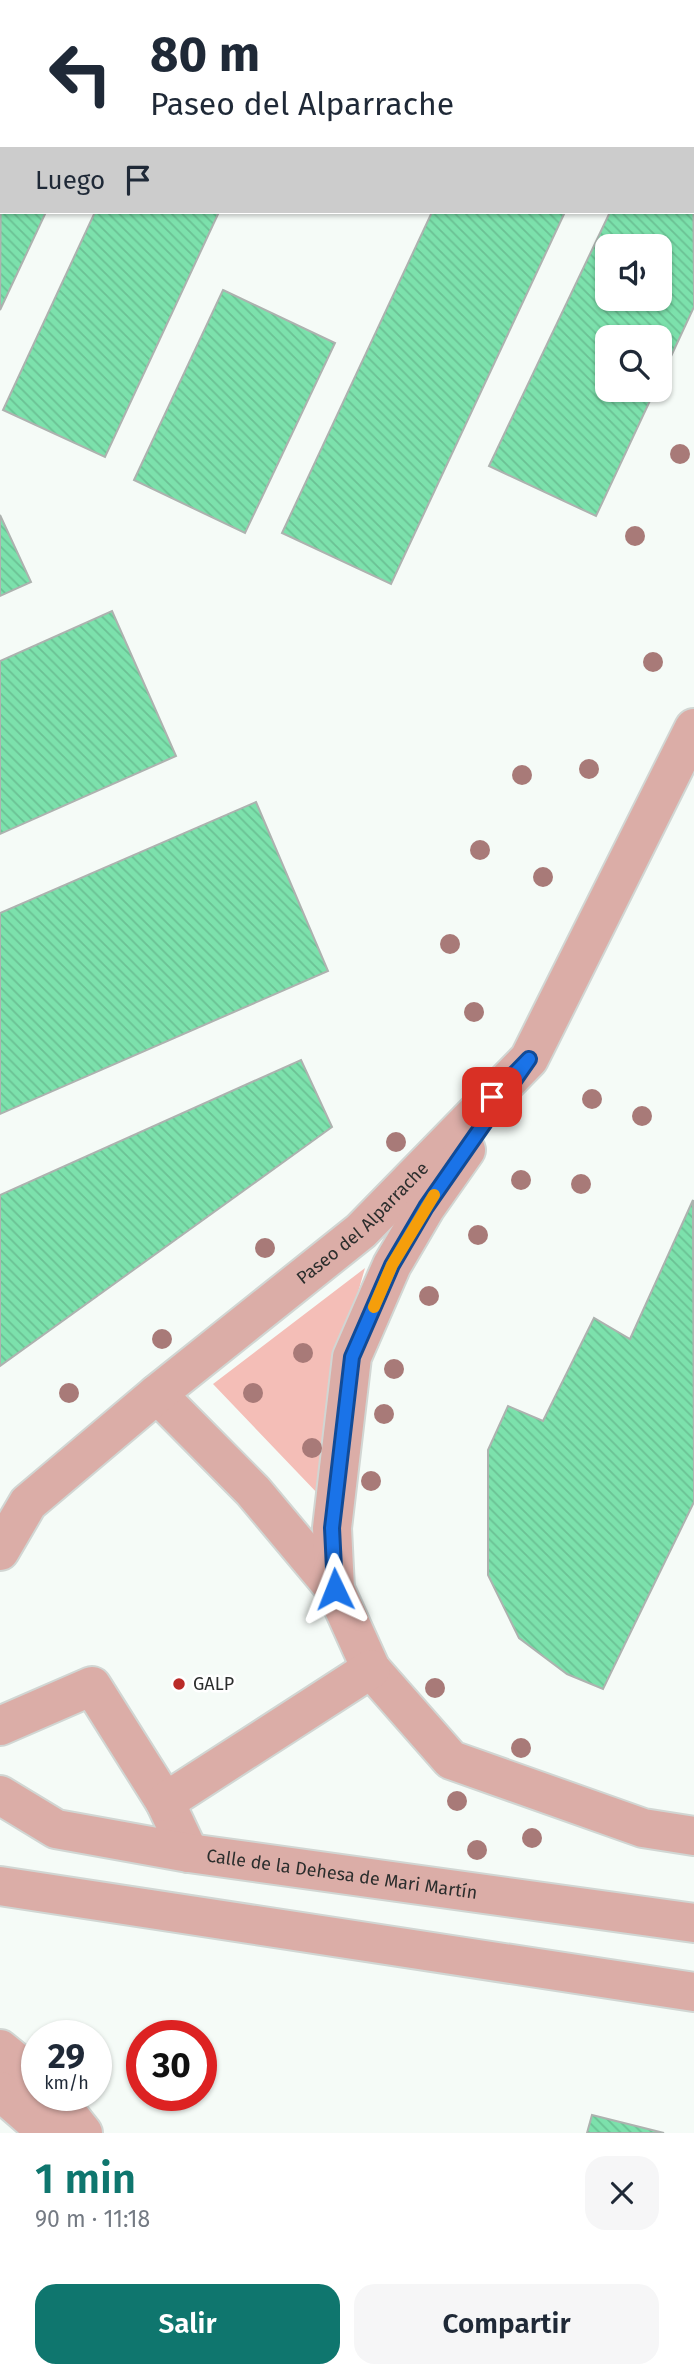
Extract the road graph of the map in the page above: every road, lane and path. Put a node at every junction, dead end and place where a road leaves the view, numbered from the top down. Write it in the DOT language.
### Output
graph roads {
  1 [pos="694,728"];
  2 [pos="529,1059"];
  3 [pos="157,1394"];
  4 [pos="0,1493"];
  5 [pos="0,1551"];
  6 [pos="335,1589"];
  7 [pos="371,1669"];
  8 [pos="0,1726"];
  9 [pos="0,1795"];
  10 [pos="165,1802"];
  11 [pos="694,1836"];
  12 [pos="189,1853"];
  13 [pos="0,1886"];
  14 [pos="694,1923"];
  15 [pos="694,1992"];
  16 [pos="0,2049"];
  17 [pos="21,2065"];
  18 [pos="0,2091"];
  19 [pos="66,2111"];
  20 [pos="48,2133"];
  21 [pos="83,2133"];
  1 -- 2 [label="street, Paseo del Alparrache"];
  2 -- 3 [label="street, Paseo del Alparrache"];
  2 -- 6 [label="street"];
  3 -- 4 [label="street, Paseo del Alparrache"];
  3 -- 5 [label="street, Paseo del Alparrache"];
  3 -- 6 [label="street"];
  6 -- 7 [label="street"];
  7 -- 10 [label="street"];
  7 -- 11 [label="street"];
  8 -- 10 [label="street"];
  9 -- 12 [label="street, Calle de la Dehesa de Mari Martín"];
  10 -- 12 [label="street"];
  12 -- 14 [label="street, Calle de la Dehesa de Mari Martín"];
  13 -- 15 [label="street"];
  16 -- 17 [label="street"];
  18 -- 20 [label="street"];
  19 -- 21 [label="street"];
}
